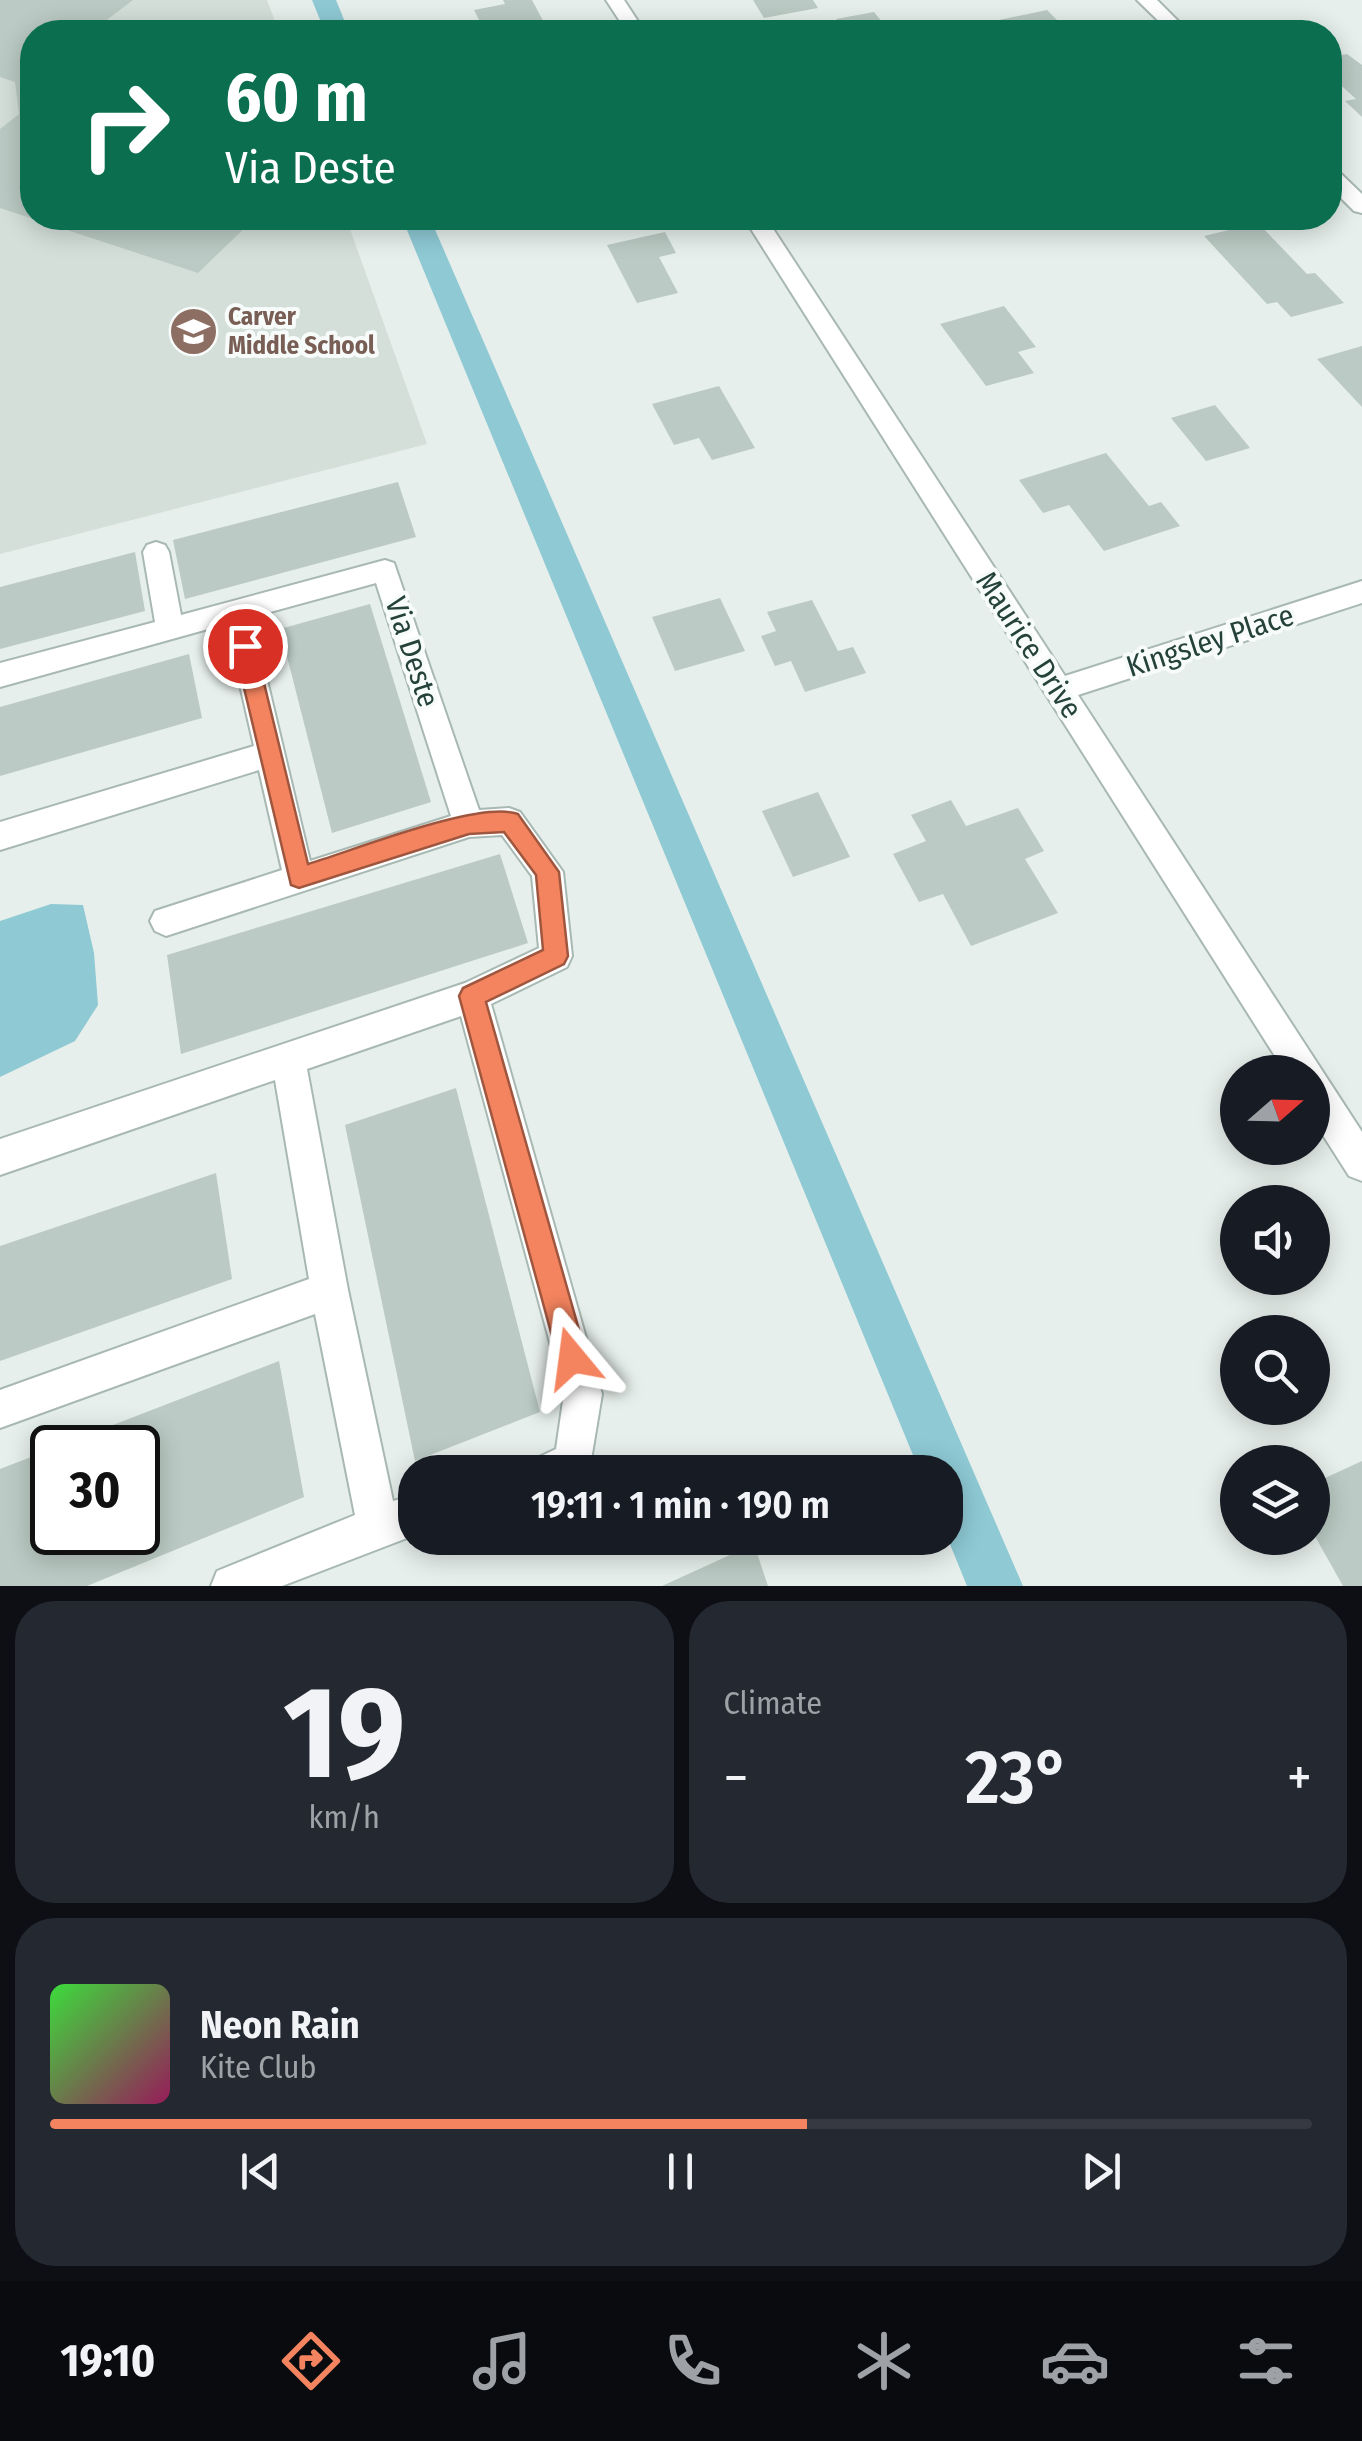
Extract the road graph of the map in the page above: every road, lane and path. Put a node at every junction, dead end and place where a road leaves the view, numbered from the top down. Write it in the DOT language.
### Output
graph roads {
  1 [pos="1146,0"];
  2 [pos="1167,20"];
  3 [pos="1342,187"];
  4 [pos="1362,206"];
  5 [pos="763,230"];
  6 [pos="156,552"];
  7 [pos="1362,592"];
  8 [pos="236,610"];
  9 [pos="170,628"];
  10 [pos="0,675"];
  11 [pos="1058,690"];
  12 [pos="269,754"];
  13 [pos="469,824"];
  14 [pos="0,836"];
  15 [pos="299,878"];
  16 [pos="166,922"];
  17 [pos="472,996"];
  18 [pos="1293,1055"];
  19 [pos="288,1056"];
  20 [pos="1330,1114"];
  21 [pos="0,1156"];
  22 [pos="1362,1163"];
  23 [pos="329,1290"];
  24 [pos="0,1409"];
  25 [pos="575,1455"];
  26 [pos="396,1520"];
  27 [pos="232,1586"];
  1 -- 2 [label="street"];
  3 -- 4 [label="street"];
  5 -- 11 [label="street, Maurice Drive"];
  6 -- 9 [label="street"];
  7 -- 11 [label="street, Kingsley Place"];
  8 -- 9 [label="street, Via Deste"];
  8 -- 12 [label="street"];
  8 -- 13 [label="street, Via Deste"];
  9 -- 10 [label="street, Via Deste"];
  11 -- 18 [label="street, Maurice Drive"];
  12 -- 14 [label="street"];
  12 -- 15 [label="street"];
  13 -- 15 [label="street"];
  13 -- 17 [label="street"];
  15 -- 16 [label="street"];
  17 -- 19 [label="street"];
  17 -- 25 [label="street"];
  19 -- 21 [label="street"];
  19 -- 23 [label="street"];
  20 -- 22 [label="street"];
  23 -- 24 [label="street"];
  23 -- 26 [label="street"];
  26 -- 27 [label="street"];
}
